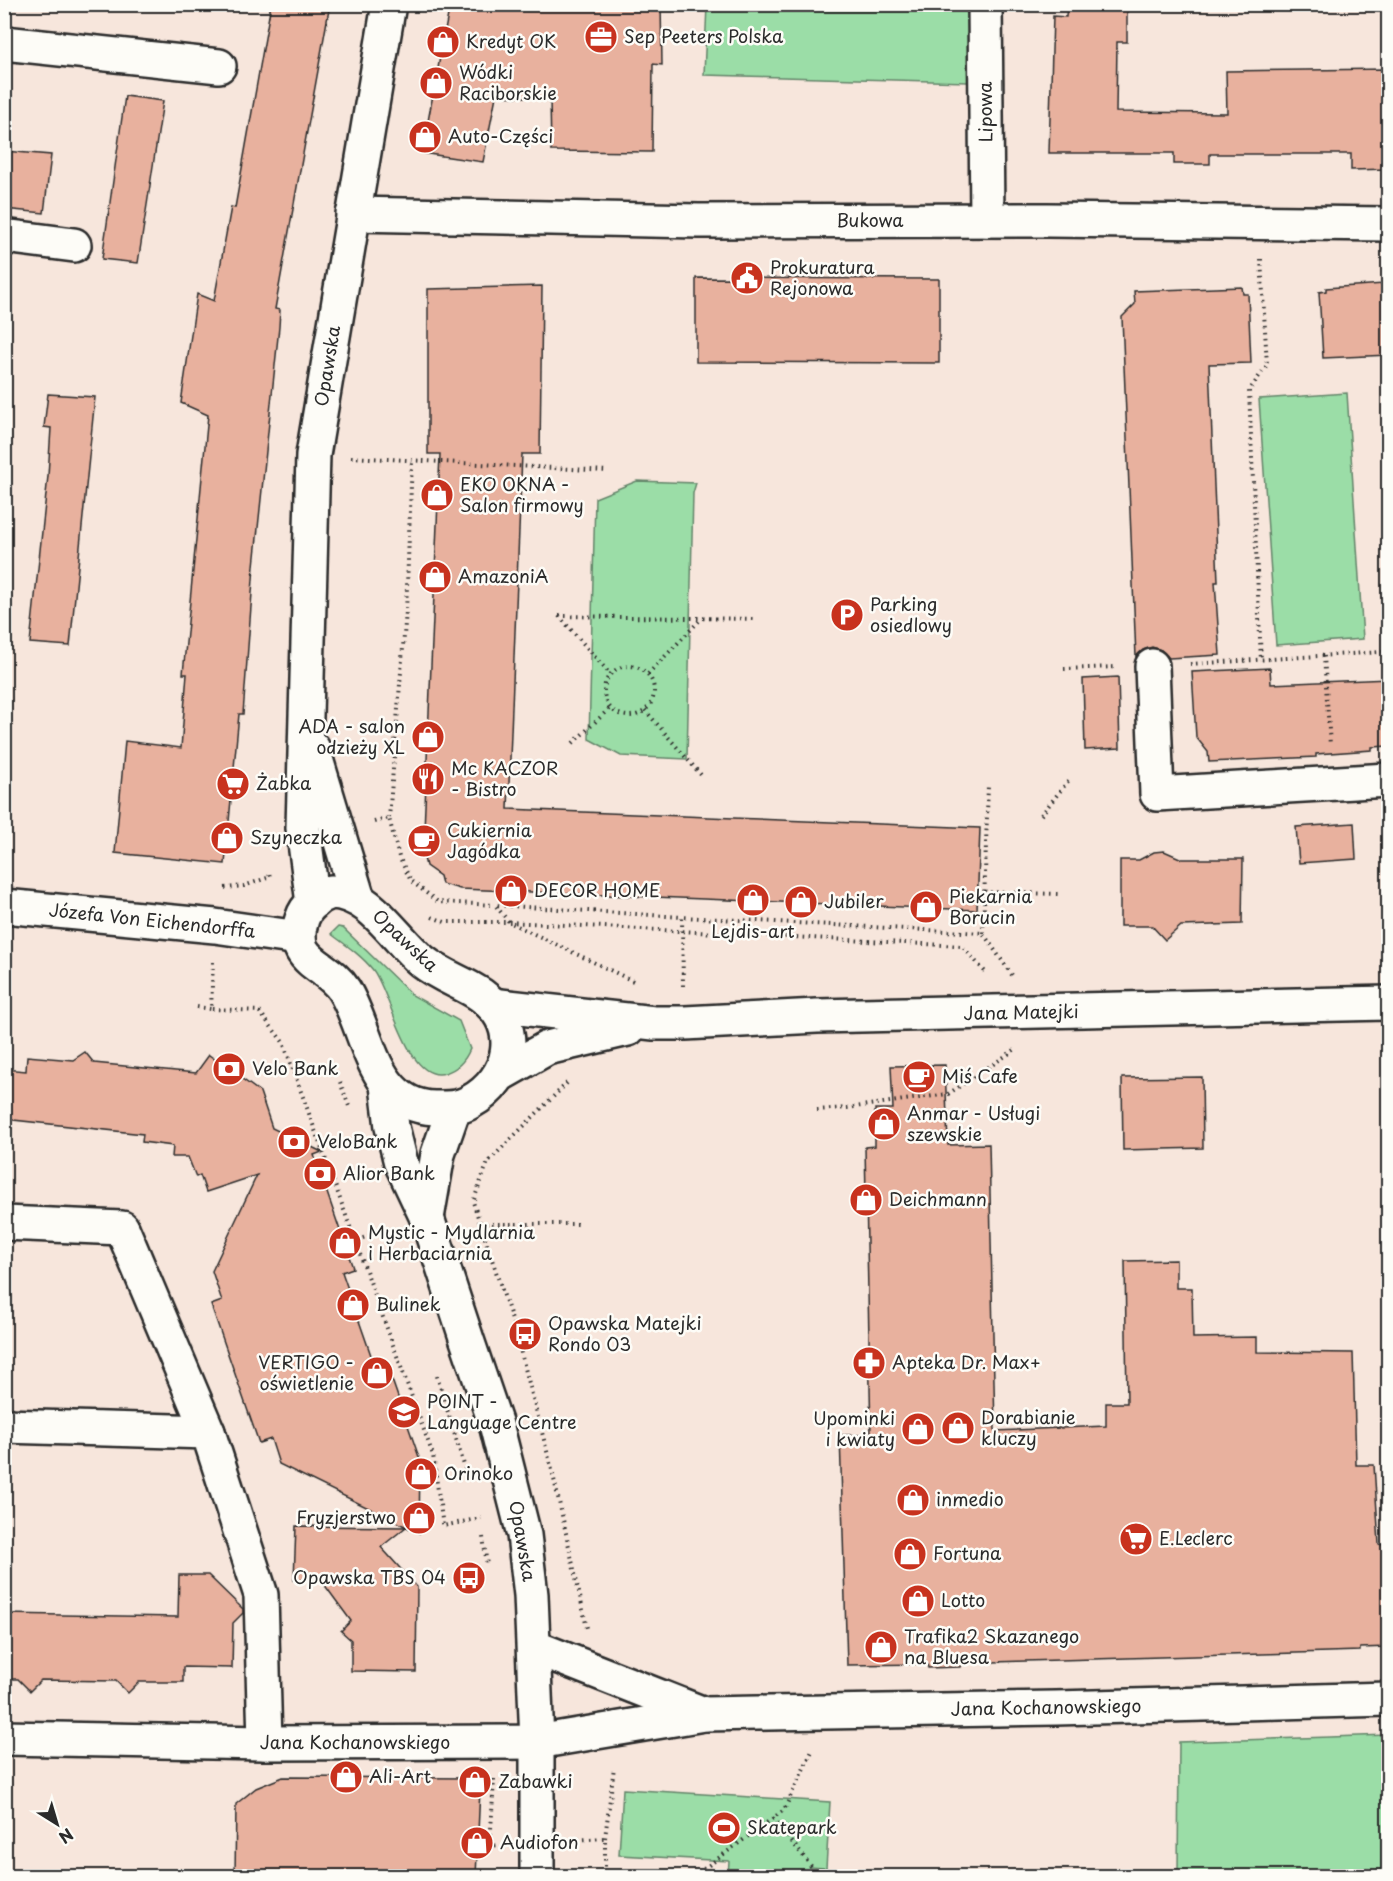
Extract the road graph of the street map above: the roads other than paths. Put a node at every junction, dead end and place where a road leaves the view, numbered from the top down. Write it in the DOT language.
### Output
graph roads {
  1 [pos="389,4"];
  2 [pos="985,4"];
  3 [pos="4,43"];
  4 [pos="219,66"];
  5 [pos="352,214"];
  6 [pos="987,220"];
  7 [pos="1389,224"];
  8 [pos="4,236"];
  9 [pos="74,245"];
  10 [pos="1152,666"];
  11 [pos="307,731"];
  12 [pos="1389,780"];
  13 [pos="358,899"];
  14 [pos="313,903"];
  15 [pos="4,906"];
  16 [pos="299,938"];
  17 [pos="1389,1003"];
  18 [pos="492,1005"];
  19 [pos="669,1023"];
  20 [pos="501,1074"];
  21 [pos="387,1085"];
  22 [pos="454,1108"];
  23 [pos="427,1218"];
  24 [pos="4,1223"];
  25 [pos="4,1426"];
  26 [pos="208,1432"];
  27 [pos="534,1647"];
  28 [pos="1389,1699"];
  29 [pos="704,1714"];
  30 [pos="4,1738"];
  31 [pos="265,1741"];
  32 [pos="537,1742"];
  33 [pos="537,1876"];
  1 -- 5 [label="street, Opawska"];
  2 -- 6 [label="street, Lipowa"];
  3 -- 4 [label="street"];
  5 -- 6 [label="street, Bukowa"];
  5 -- 11 [label="street, Opawska"];
  6 -- 7 [label="street, Bukowa"];
  8 -- 9 [label="street"];
  10 -- 12 [label="street"];
  11 -- 13 [label="street, Opawska"];
  11 -- 14 [label="street, Opawska"];
  13 -- 14 [label="street, Opawska"];
  13 -- 18 [label="street, Opawska"];
  14 -- 16 [label="street"];
  15 -- 16 [label="street, Józefa Von Eichendorffa"];
  16 -- 21 [label="street, Opawska"];
  17 -- 19 [label="street, Jana Matejki"];
  18 -- 19 [label="street, Jana Matejki"];
  18 -- 20 [label="street, Opawska"];
  19 -- 20 [label="street, Jana Matejki"];
  20 -- 22 [label="street, Opawska"];
  21 -- 22 [label="street, Opawska"];
  21 -- 23 [label="street, Opawska"];
  22 -- 23 [label="street, Opawska"];
  23 -- 27 [label="street, Opawska"];
  24 -- 26 [label="street"];
  25 -- 26 [label="street"];
  26 -- 31 [label="street"];
  27 -- 29 [label="street, Jana Kochanowskiego"];
  27 -- 32 [label="street, Opawska"];
  28 -- 29 [label="street, Jana Kochanowskiego"];
  29 -- 32 [label="street, Jana Kochanowskiego"];
  30 -- 31 [label="street, Jana Kochanowskiego"];
  31 -- 32 [label="street, Jana Kochanowskiego"];
  32 -- 33 [label="street, Opawska"];
}
